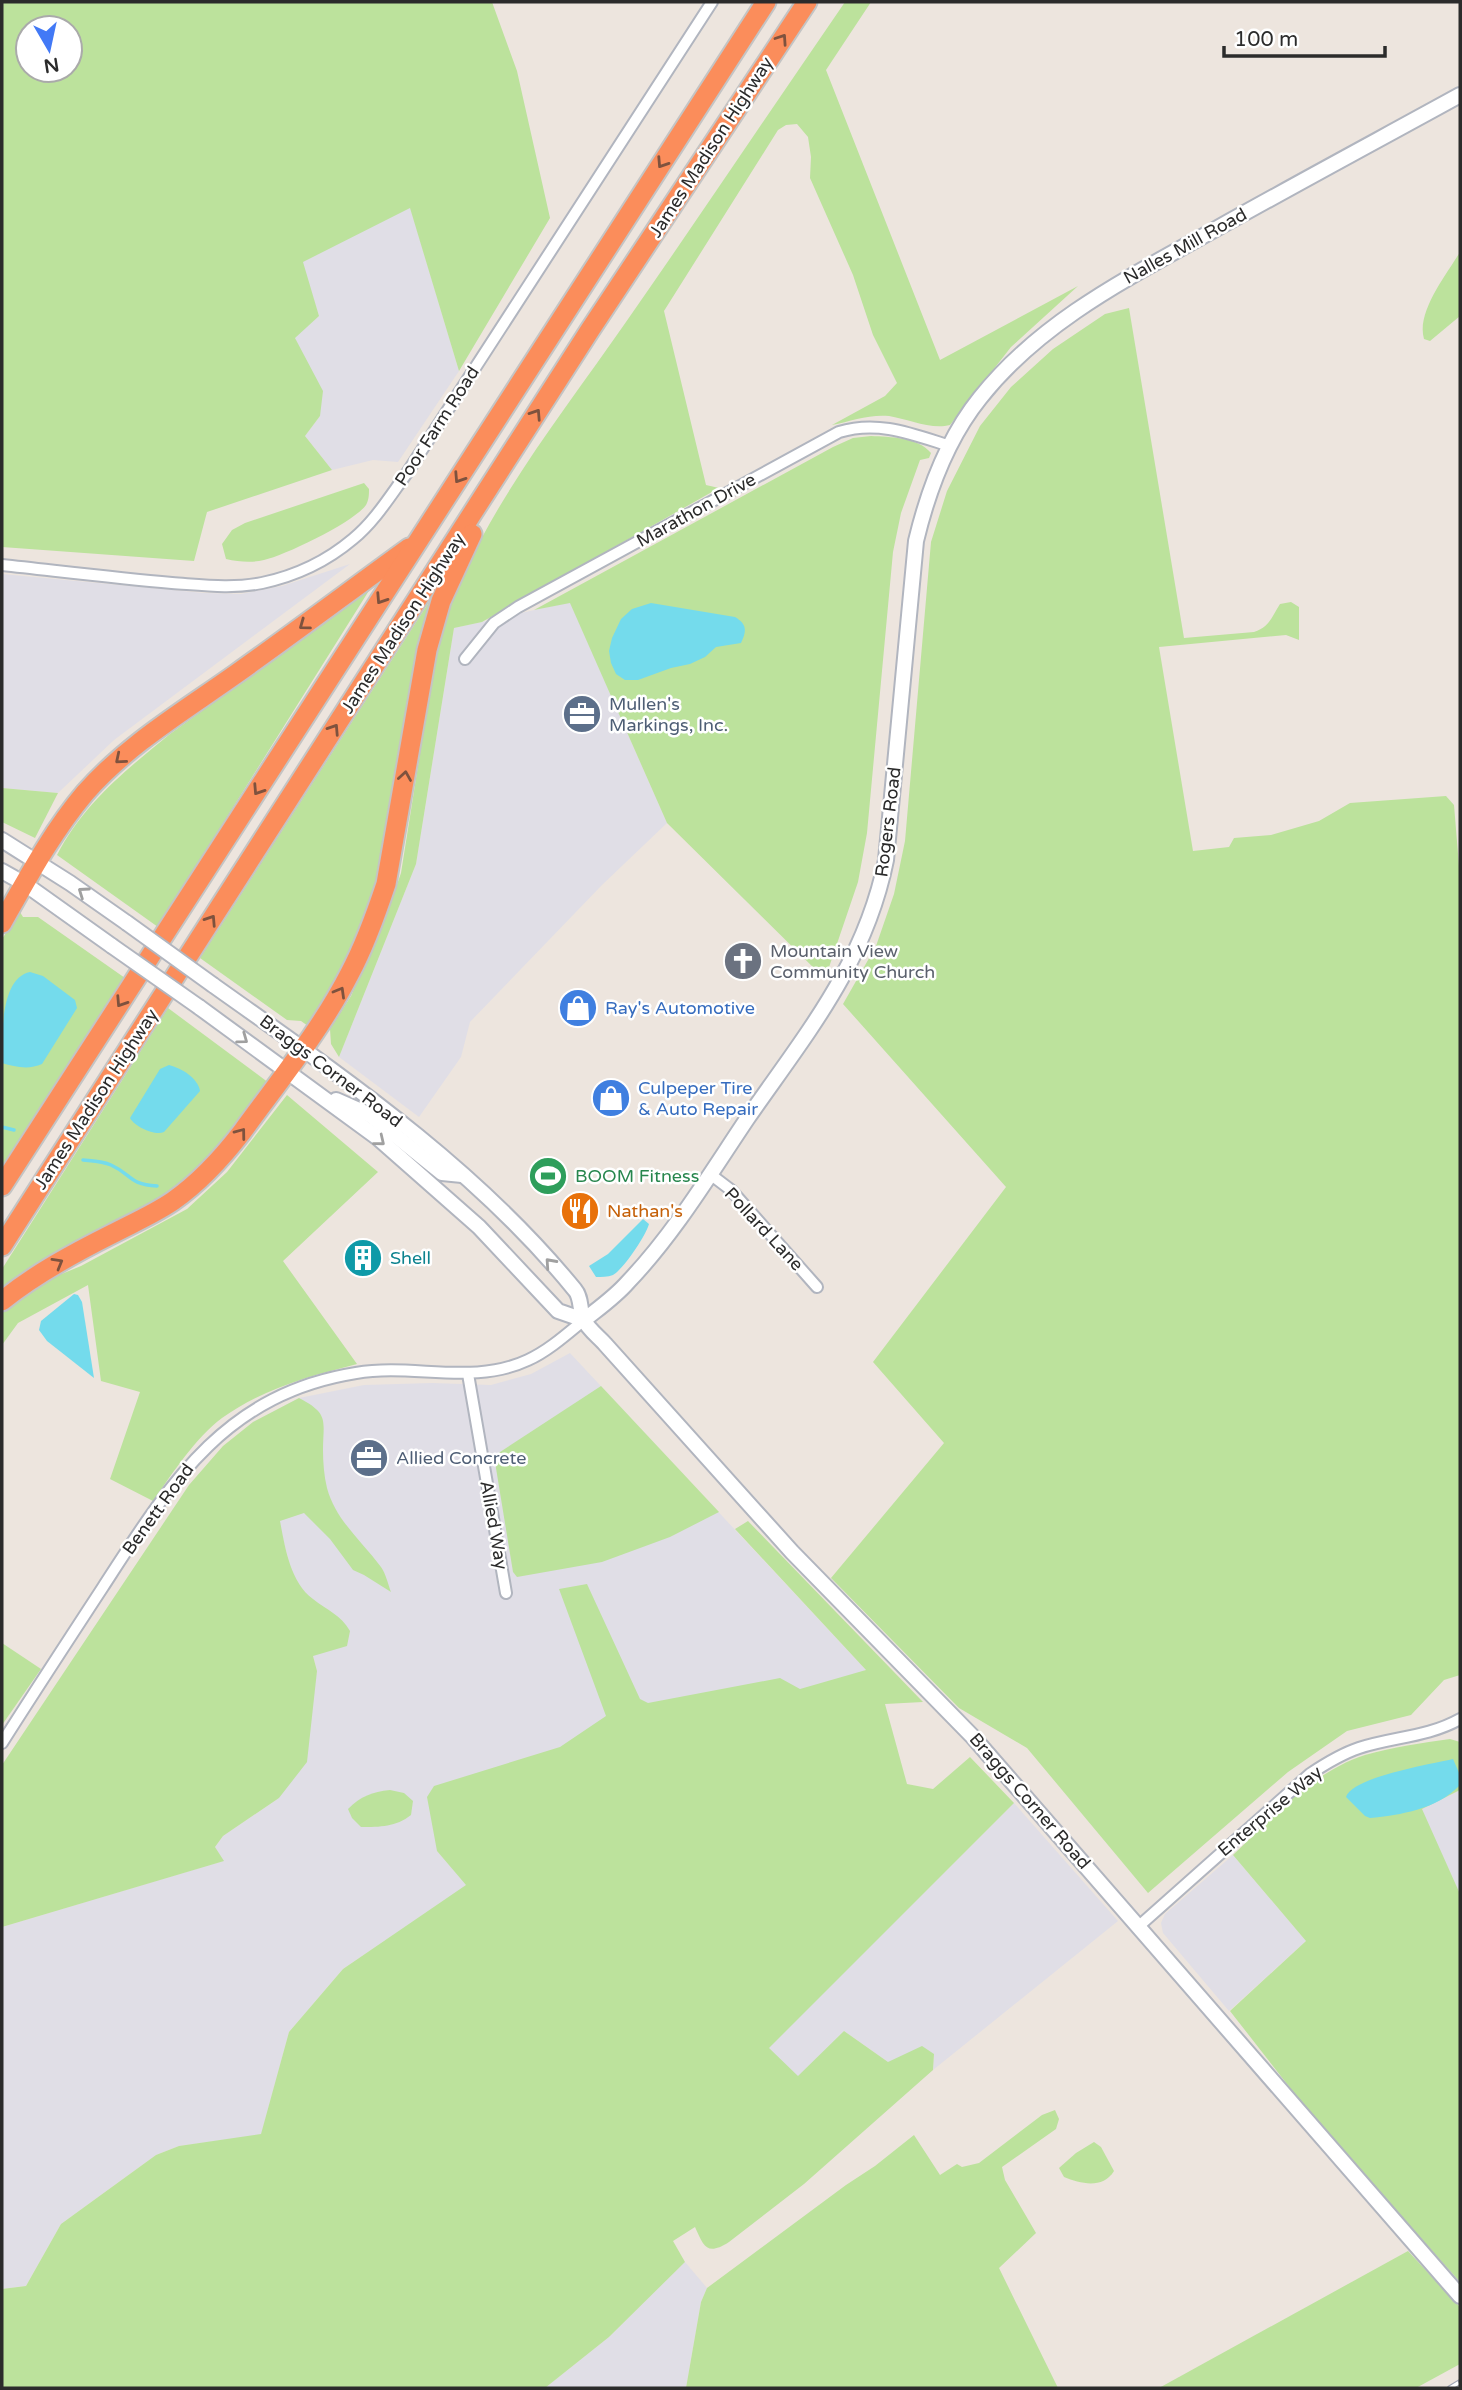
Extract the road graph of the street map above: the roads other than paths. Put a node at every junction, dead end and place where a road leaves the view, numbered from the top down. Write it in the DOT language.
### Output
graph roads {
  1 [pos="712,2"];
  2 [pos="766,2"];
  3 [pos="807,2"];
  4 [pos="1460,95"];
  5 [pos="950,446"];
  6 [pos="510,455"];
  7 [pos="418,541"];
  8 [pos="2,565"];
  9 [pos="465,659"];
  10 [pos="2,841"];
  11 [pos="38,862"];
  12 [pos="2,871"];
  13 [pos="25,884"];
  14 [pos="2,923"];
  15 [pos="303,1049"];
  16 [pos="286,1070"];
  17 [pos="315,1091"];
  18 [pos="710,1174"];
  19 [pos="461,1175"];
  20 [pos="2,1186"];
  21 [pos="2,1246"];
  22 [pos="817,1287"];
  23 [pos="2,1301"];
  24 [pos="584,1320"];
  25 [pos="468,1374"];
  26 [pos="506,1593"];
  27 [pos="1460,1719"];
  28 [pos="2,1742"];
  29 [pos="1139,1926"];
  30 [pos="1460,2296"];
  1 -- 8 [label="street, Poor Farm Road"];
  2 -- 7 [label="highway, James Madison Highway, one-way"];
  6 -- 3 [label="highway, James Madison Highway, one-way"];
  4 -- 5 [label="main road, Nalles Mill Road"];
  5 -- 9 [label="street, Marathon Drive"];
  5 -- 18 [label="main road, Rogers Road"];
  15 -- 6 [label="highway, one-way"];
  21 -- 6 [label="highway, James Madison Highway, one-way"];
  7 -- 11 [label="highway, one-way"];
  7 -- 20 [label="highway, James Madison Highway, one-way"];
  10 -- 11 [label="main road, Braggs Corner Road"];
  11 -- 13 [label="highway"];
  15 -- 11 [label="main road, Braggs Corner Road, one-way, bridge"];
  12 -- 13 [label="main road, Braggs Corner Road"];
  13 -- 14 [label="highway"];
  13 -- 16 [label="main road, Braggs Corner Road, one-way, bridge"];
  15 -- 16 [label="highway"];
  15 -- 19 [label="main road, Braggs Corner Road"];
  16 -- 17 [label="main road, Braggs Corner Road"];
  23 -- 16 [label="highway, one-way"];
  17 -- 19 [label="main road"];
  17 -- 24 [label="main road, Braggs Corner Road, one-way"];
  18 -- 22 [label="street, Pollard Lane"];
  18 -- 24 [label="main road, Rogers Road"];
  24 -- 19 [label="main road, Braggs Corner Road, one-way"];
  24 -- 25 [label="street, Benett Road"];
  24 -- 29 [label="main road, Braggs Corner Road"];
  25 -- 26 [label="street, Allied Way"];
  25 -- 28 [label="street, Benett Road"];
  27 -- 29 [label="street, Enterprise Way"];
  29 -- 30 [label="main road, Braggs Corner Road"];
}
